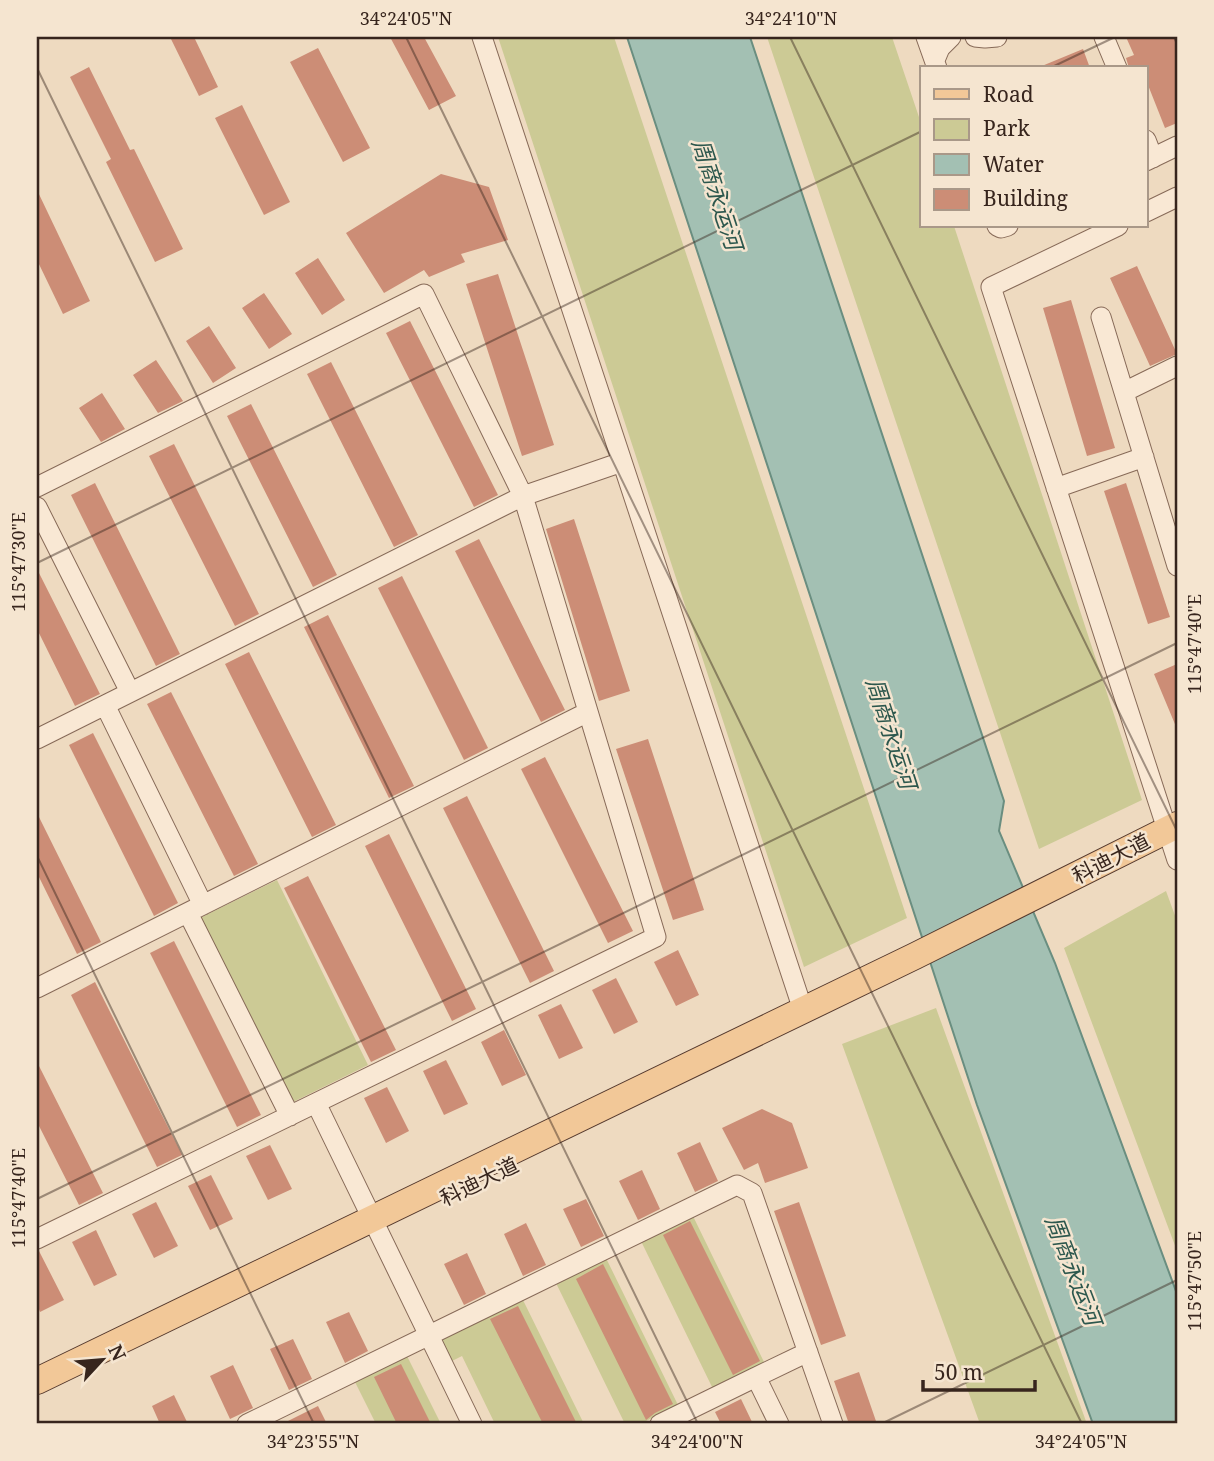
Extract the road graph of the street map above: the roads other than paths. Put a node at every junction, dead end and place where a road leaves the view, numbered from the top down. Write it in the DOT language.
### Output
graph roads {
  1 [pos="482,37"];
  2 [pos="926,37"];
  3 [pos="951,37"];
  4 [pos="975,37"];
  5 [pos="997,37"];
  6 [pos="1104,37"];
  7 [pos="936,64"];
  8 [pos="1116,66"];
  9 [pos="1177,146"];
  10 [pos="1148,153"];
  11 [pos="1177,197"];
  12 [pos="1148,211"];
  13 [pos="1114,228"];
  14 [pos="1101,317"];
  15 [pos="1177,366"];
  16 [pos="1124,392"];
  17 [pos="1144,457"];
  18 [pos="622,462"];
  19 [pos="37,487"];
  20 [pos="1056,488"];
  21 [pos="523,496"];
  22 [pos="37,507"];
  23 [pos="1171,525"];
  24 [pos="1177,566"];
  25 [pos="130,692"];
  26 [pos="105,705"];
  27 [pos="588,712"];
  28 [pos="37,739"];
  29 [pos="1173,840"];
  30 [pos="195,909"];
  31 [pos="918,961"];
  32 [pos="37,988"];
  33 [pos="803,1010"];
  34 [pos="316,1103"];
  35 [pos="289,1116"];
  36 [pos="375,1224"];
  37 [pos="37,1239"];
  38 [pos="428,1334"];
  39 [pos="808,1352"];
  40 [pos="756,1377"];
  41 [pos="37,1381"];
  42 [pos="37,1394"];
  43 [pos="247,1424"];
  44 [pos="472,1424"];
  45 [pos="660,1424"];
  46 [pos="779,1424"];
  47 [pos="833,1424"];
  1 -- 18 [label="street"];
  2 -- 7 [label="street"];
  3 -- 7 [label="street"];
  4 -- 5 [label="street"];
  6 -- 8 [label="street"];
  9 -- 10 [label="street"];
  11 -- 12 [label="street"];
  13 -- 20 [label="street"];
  14 -- 16 [label="street"];
  15 -- 16 [label="street"];
  16 -- 17 [label="street"];
  17 -- 20 [label="street"];
  17 -- 23 [label="street"];
  18 -- 21 [label="street"];
  18 -- 33 [label="street"];
  19 -- 21 [label="street"];
  20 -- 29 [label="street"];
  21 -- 25 [label="street"];
  21 -- 27 [label="street"];
  22 -- 25 [label="street"];
  23 -- 24 [label="street"];
  25 -- 26 [label="street"];
  26 -- 28 [label="street"];
  26 -- 30 [label="street"];
  27 -- 30 [label="street"];
  27 -- 34 [label="street"];
  29 -- 31 [label="main road, 科迪大道"];
  30 -- 32 [label="street"];
  30 -- 35 [label="street"];
  31 -- 33 [label="main road, 科迪大道"];
  31 -- 36 [label="main road, 科迪大道"];
  33 -- 36 [label="main road, 科迪大道"];
  34 -- 35 [label="street"];
  34 -- 36 [label="street"];
  35 -- 37 [label="street"];
  36 -- 38 [label="street"];
  36 -- 41 [label="main road, 科迪大道"];
  36 -- 42 [label="main road, 科迪大道"];
  38 -- 39 [label="street"];
  38 -- 43 [label="street"];
  38 -- 44 [label="street"];
  39 -- 40 [label="street"];
  39 -- 47 [label="street"];
  40 -- 45 [label="street"];
  40 -- 46 [label="street"];
}
